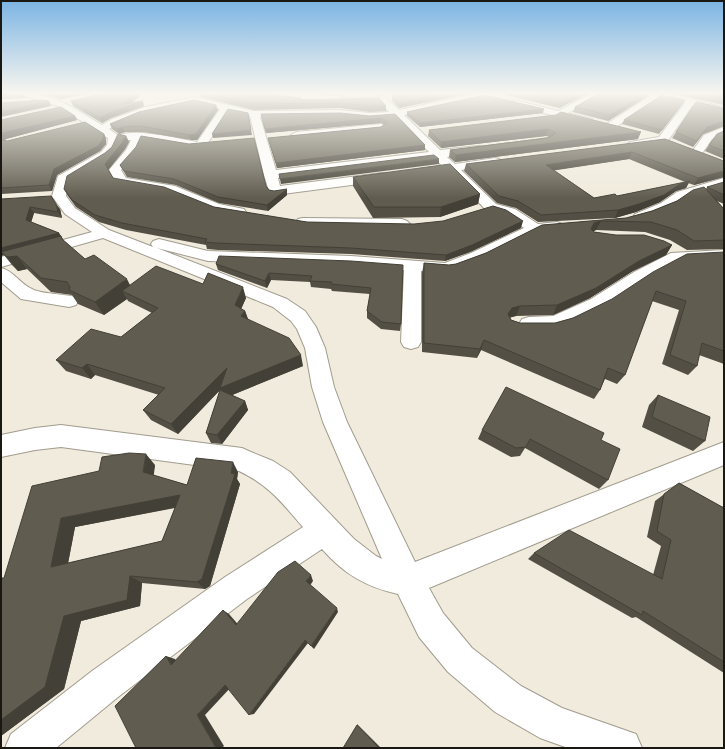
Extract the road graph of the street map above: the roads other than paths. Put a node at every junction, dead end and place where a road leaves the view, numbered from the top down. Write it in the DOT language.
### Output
graph roads {
  1 [pos="88,128"];
  2 [pos="115,128"];
  3 [pos="212,128"];
  4 [pos="255,128"];
  5 [pos="367,128"];
  6 [pos="410,128"];
  7 [pos="675,128"];
  8 [pos="724,130"];
  9 [pos="432,131"];
  10 [pos="416,133"];
  11 [pos="639,134"];
  12 [pos="138,136"];
  13 [pos="256,139"];
  14 [pos="667,141"];
  15 [pos="216,143"];
  16 [pos="202,144"];
  17 [pos="624,145"];
  18 [pos="492,147"];
  19 [pos="697,153"];
  20 [pos="438,154"];
  21 [pos="508,161"];
  22 [pos="453,168"];
  23 [pos="414,173"];
  24 [pos="270,174"];
  25 [pos="391,176"];
  26 [pos="724,182"];
  27 [pos="491,207"];
  28 [pos="477,212"];
  29 [pos="254,214"];
  30 [pos="292,220"];
  31 [pos="623,221"];
  32 [pos="413,224"];
  33 [pos="574,226"];
  34 [pos="535,229"];
  35 [pos="114,237"];
  36 [pos="664,244"];
  37 [pos="724,255"];
  38 [pos="682,256"];
  39 [pos="1,262"];
  40 [pos="413,266"];
  41 [pos="1,273"];
  42 [pos="69,301"];
  43 [pos="516,324"];
  44 [pos="411,342"];
  45 [pos="1,446"];
  46 [pos="724,453"];
  47 [pos="325,530"];
  48 [pos="408,581"];
  49 [pos="25,748"];
  50 [pos="622,748"];
  1 -- 35 [label="street"];
  2 -- 12 [label="street"];
  3 -- 16 [label="street"];
  4 -- 13 [label="street"];
  5 -- 13 [label="street"];
  6 -- 10 [label="street"];
  7 -- 14 [label="street"];
  8 -- 19 [label="street"];
  9 -- 10 [label="street"];
  10 -- 20 [label="street"];
  11 -- 14 [label="street"];
  12 -- 16 [label="street"];
  12 -- 29 [label="street"];
  13 -- 24 [label="street"];
  14 -- 17 [label="street"];
  15 -- 16 [label="street"];
  18 -- 20 [label="street"];
  20 -- 22 [label="street"];
  20 -- 24 [label="street"];
  21 -- 22 [label="street"];
  22 -- 23 [label="street"];
  22 -- 27 [label="street"];
  24 -- 25 [label="street"];
  26 -- 31 [label="street"];
  27 -- 28 [label="street"];
  27 -- 34 [label="street"];
  30 -- 32 [label="street"];
  33 -- 34 [label="street"];
  34 -- 40 [label="street"];
  35 -- 39 [label="street"];
  35 -- 40 [label="street"];
  35 -- 48 [label="street"];
  36 -- 38 [label="street"];
  37 -- 38 [label="street"];
  38 -- 43 [label="street"];
  40 -- 44 [label="street"];
  41 -- 42 [label="street"];
  45 -- 47 [label="street"];
  46 -- 48 [label="street"];
  47 -- 48 [label="street"];
  47 -- 49 [label="street"];
  48 -- 50 [label="street"];
}
